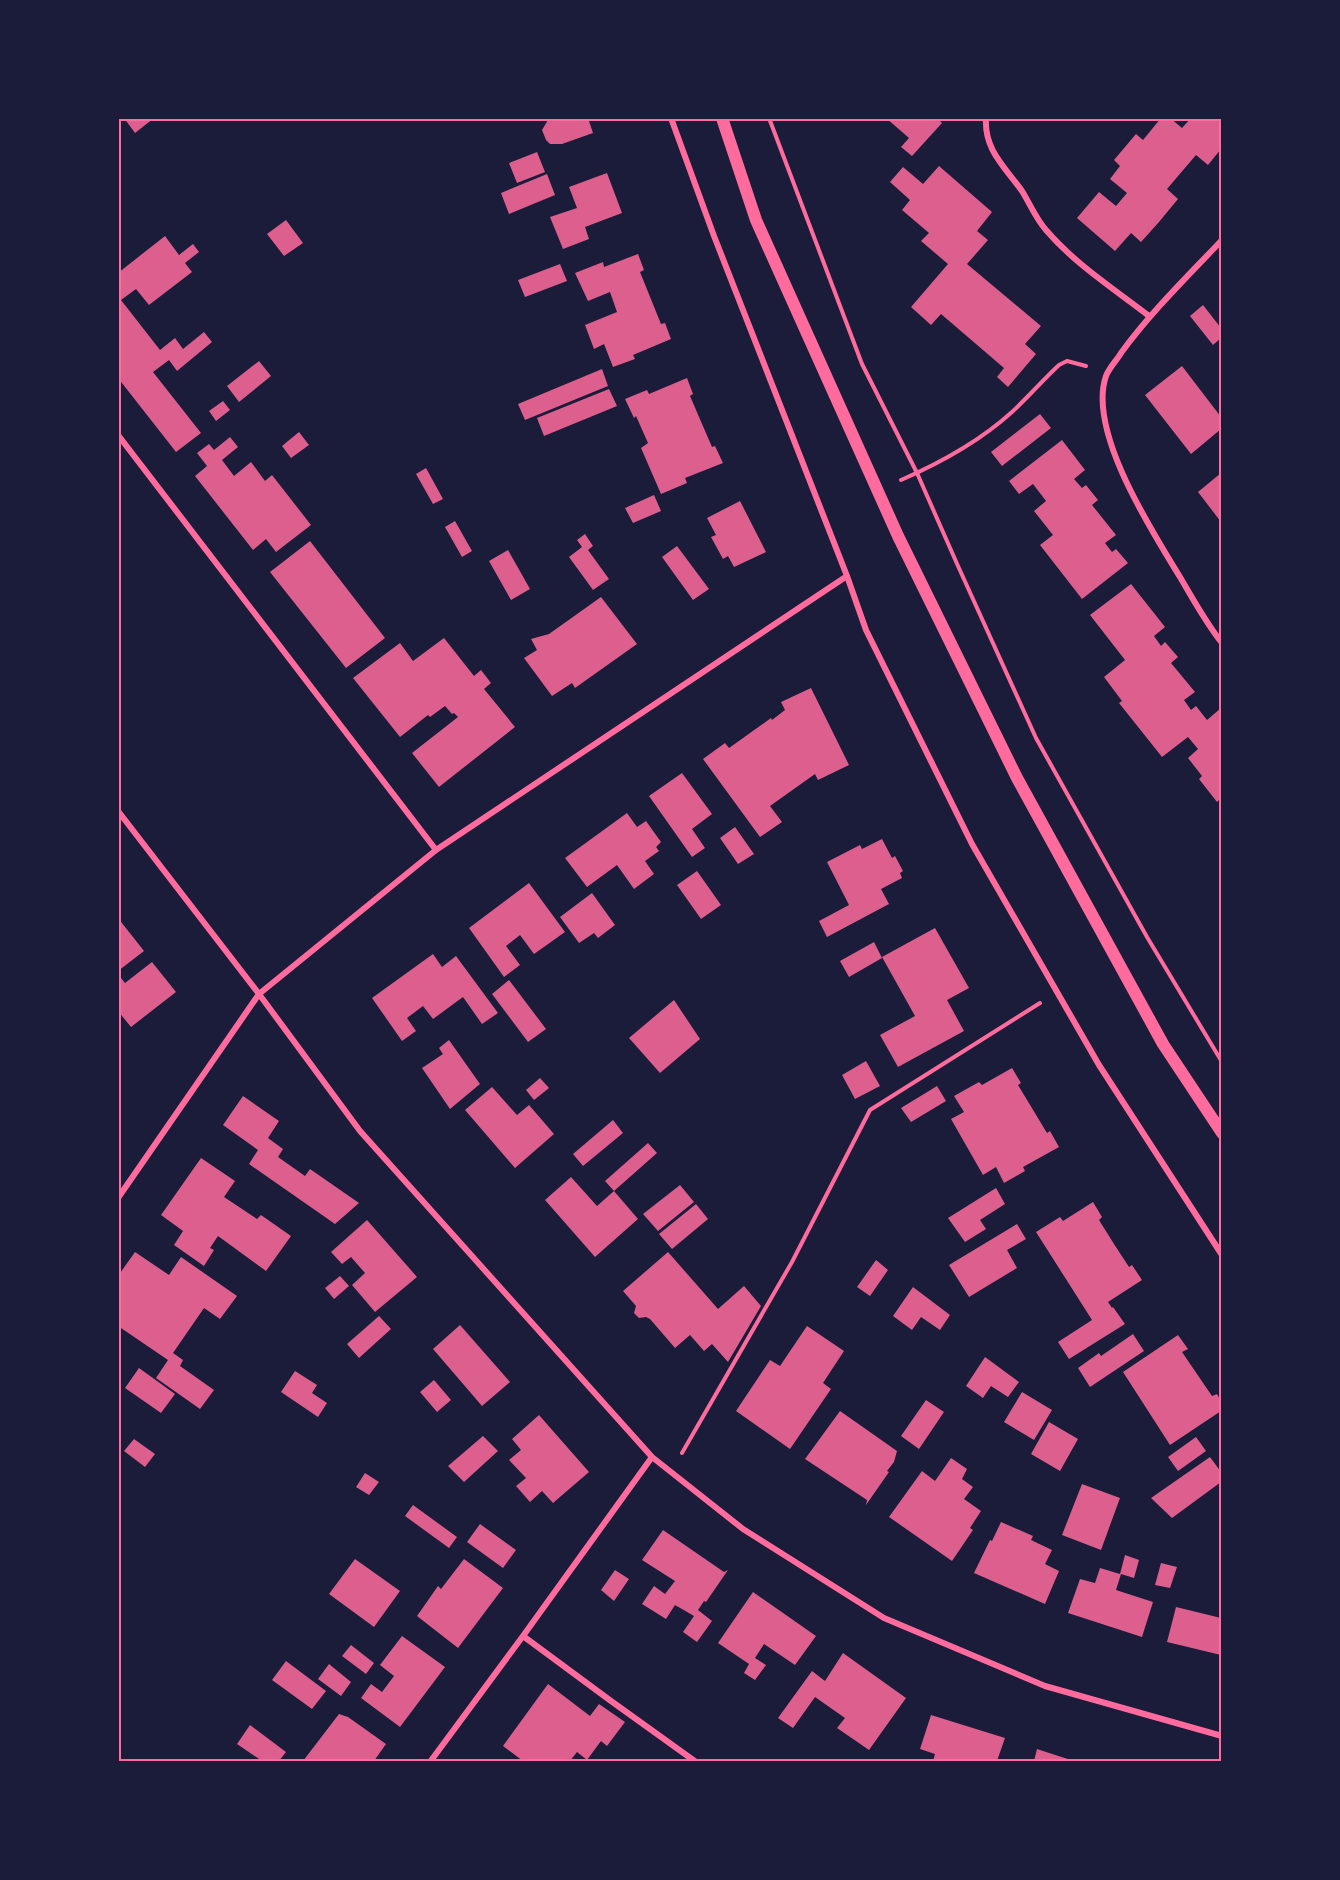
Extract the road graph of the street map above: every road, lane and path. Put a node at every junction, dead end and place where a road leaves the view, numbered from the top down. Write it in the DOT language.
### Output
graph roads {
  1 [pos="671,118"];
  2 [pos="722,118"];
  3 [pos="769,118"];
  4 [pos="986,118"];
  5 [pos="1221,240"];
  6 [pos="1149,316"];
  7 [pos="1106,375"];
  8 [pos="118,435"];
  9 [pos="917,473"];
  10 [pos="879,490"];
  11 [pos="847,576"];
  12 [pos="1221,629"];
  13 [pos="1215,634"];
  14 [pos="1221,643"];
  15 [pos="118,811"];
  16 [pos="436,850"];
  17 [pos="1057,992"];
  18 [pos="259,994"];
  19 [pos="1221,1062"];
  20 [pos="1221,1133"];
  21 [pos="118,1198"];
  22 [pos="1221,1255"];
  23 [pos="652,1457"];
  24 [pos="671,1472"];
  25 [pos="523,1636"];
  26 [pos="1221,1736"];
  27 [pos="430,1761"];
  28 [pos="696,1761"];
  1 -- 11 [label="street"];
  2 -- 10 [label="main road"];
  3 -- 9 [label="path"];
  4 -- 6 [label="street"];
  5 -- 6 [label="street"];
  6 -- 7 [label="street"];
  7 -- 9 [label="path"];
  7 -- 13 [label="street"];
  8 -- 16 [label="street"];
  9 -- 10 [label="path"];
  9 -- 19 [label="path"];
  10 -- 20 [label="main road"];
  11 -- 16 [label="street"];
  11 -- 17 [label="street"];
  12 -- 13 [label="street"];
  13 -- 14 [label="street"];
  15 -- 18 [label="street"];
  16 -- 18 [label="street"];
  17 -- 22 [label="street"];
  17 -- 24 [label="path"];
  18 -- 21 [label="street"];
  18 -- 23 [label="street"];
  23 -- 24 [label="street"];
  23 -- 25 [label="street"];
  24 -- 26 [label="street"];
  25 -- 27 [label="street"];
  25 -- 28 [label="street"];
}
